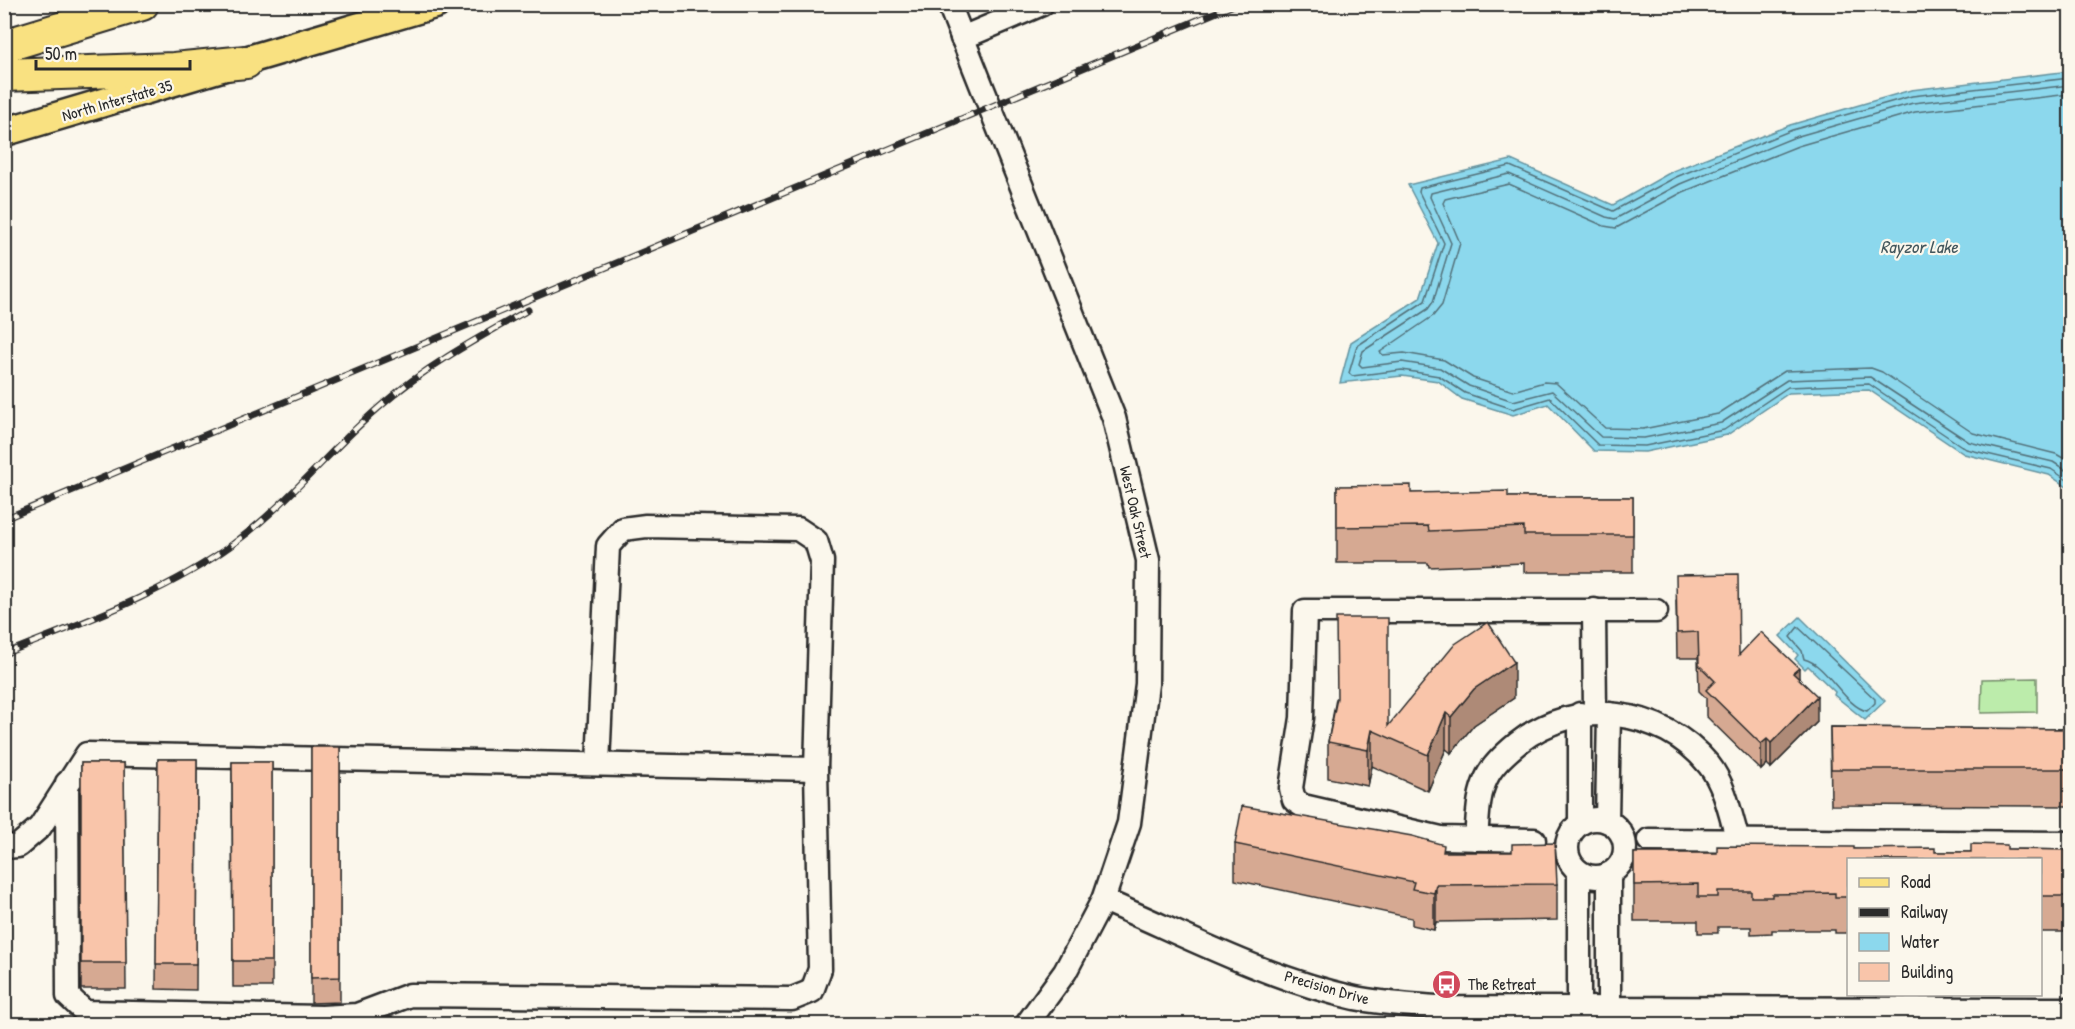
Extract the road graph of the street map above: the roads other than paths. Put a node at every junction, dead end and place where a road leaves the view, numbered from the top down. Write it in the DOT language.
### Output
graph roads {
  1 [pos="142,4"];
  2 [pos="436,4"];
  3 [pos="949,4"];
  4 [pos="1042,4"];
  5 [pos="1014,10"];
  6 [pos="962,38"];
  7 [pos="4,46"];
  8 [pos="246,62"];
  9 [pos="4,75"];
  10 [pos="4,132"];
  11 [pos="1594,610"];
  12 [pos="1656,611"];
  13 [pos="1595,714"];
  14 [pos="598,764"];
  15 [pos="816,769"];
  16 [pos="67,783"];
  17 [pos="1607,821"];
  18 [pos="1580,823"];
  19 [pos="1476,840"];
  20 [pos="1534,840"];
  21 [pos="1649,840"];
  22 [pos="1738,841"];
  23 [pos="2070,843"];
  24 [pos="4,847"];
  25 [pos="1579,872"];
  26 [pos="1609,874"];
  27 [pos="1103,900"];
  28 [pos="2070,1009"];
  29 [pos="1594,1012"];
  30 [pos="1027,1024"];
  1 -- 7 [label="highway"];
  2 -- 8 [label="main road, North Interstate 35"];
  3 -- 6 [label="street, West Oak Street"];
  4 -- 5 [label="street"];
  5 -- 6 [label="street"];
  6 -- 27 [label="street, West Oak Street"];
  8 -- 9 [label="highway"];
  8 -- 10 [label="main road, North Interstate 35"];
  11 -- 12 [label="street"];
  11 -- 13 [label="street"];
  11 -- 19 [label="street"];
  13 -- 17 [label="street"];
  13 -- 18 [label="street"];
  13 -- 19 [label="street"];
  13 -- 22 [label="street"];
  14 -- 15 [label="street"];
  14 -- 15 [label="street"];
  14 -- 16 [label="street"];
  15 -- 16 [label="street"];
  16 -- 24 [label="street"];
  17 -- 18 [label="street"];
  17 -- 26 [label="street"];
  18 -- 25 [label="street"];
  19 -- 20 [label="street"];
  21 -- 22 [label="street"];
  22 -- 23 [label="street"];
  25 -- 26 [label="street"];
  25 -- 29 [label="street"];
  26 -- 29 [label="street"];
  27 -- 29 [label="street, Precision Drive"];
  27 -- 30 [label="street, West Oak Street"];
  28 -- 29 [label="street, Precision Drive"];
}
